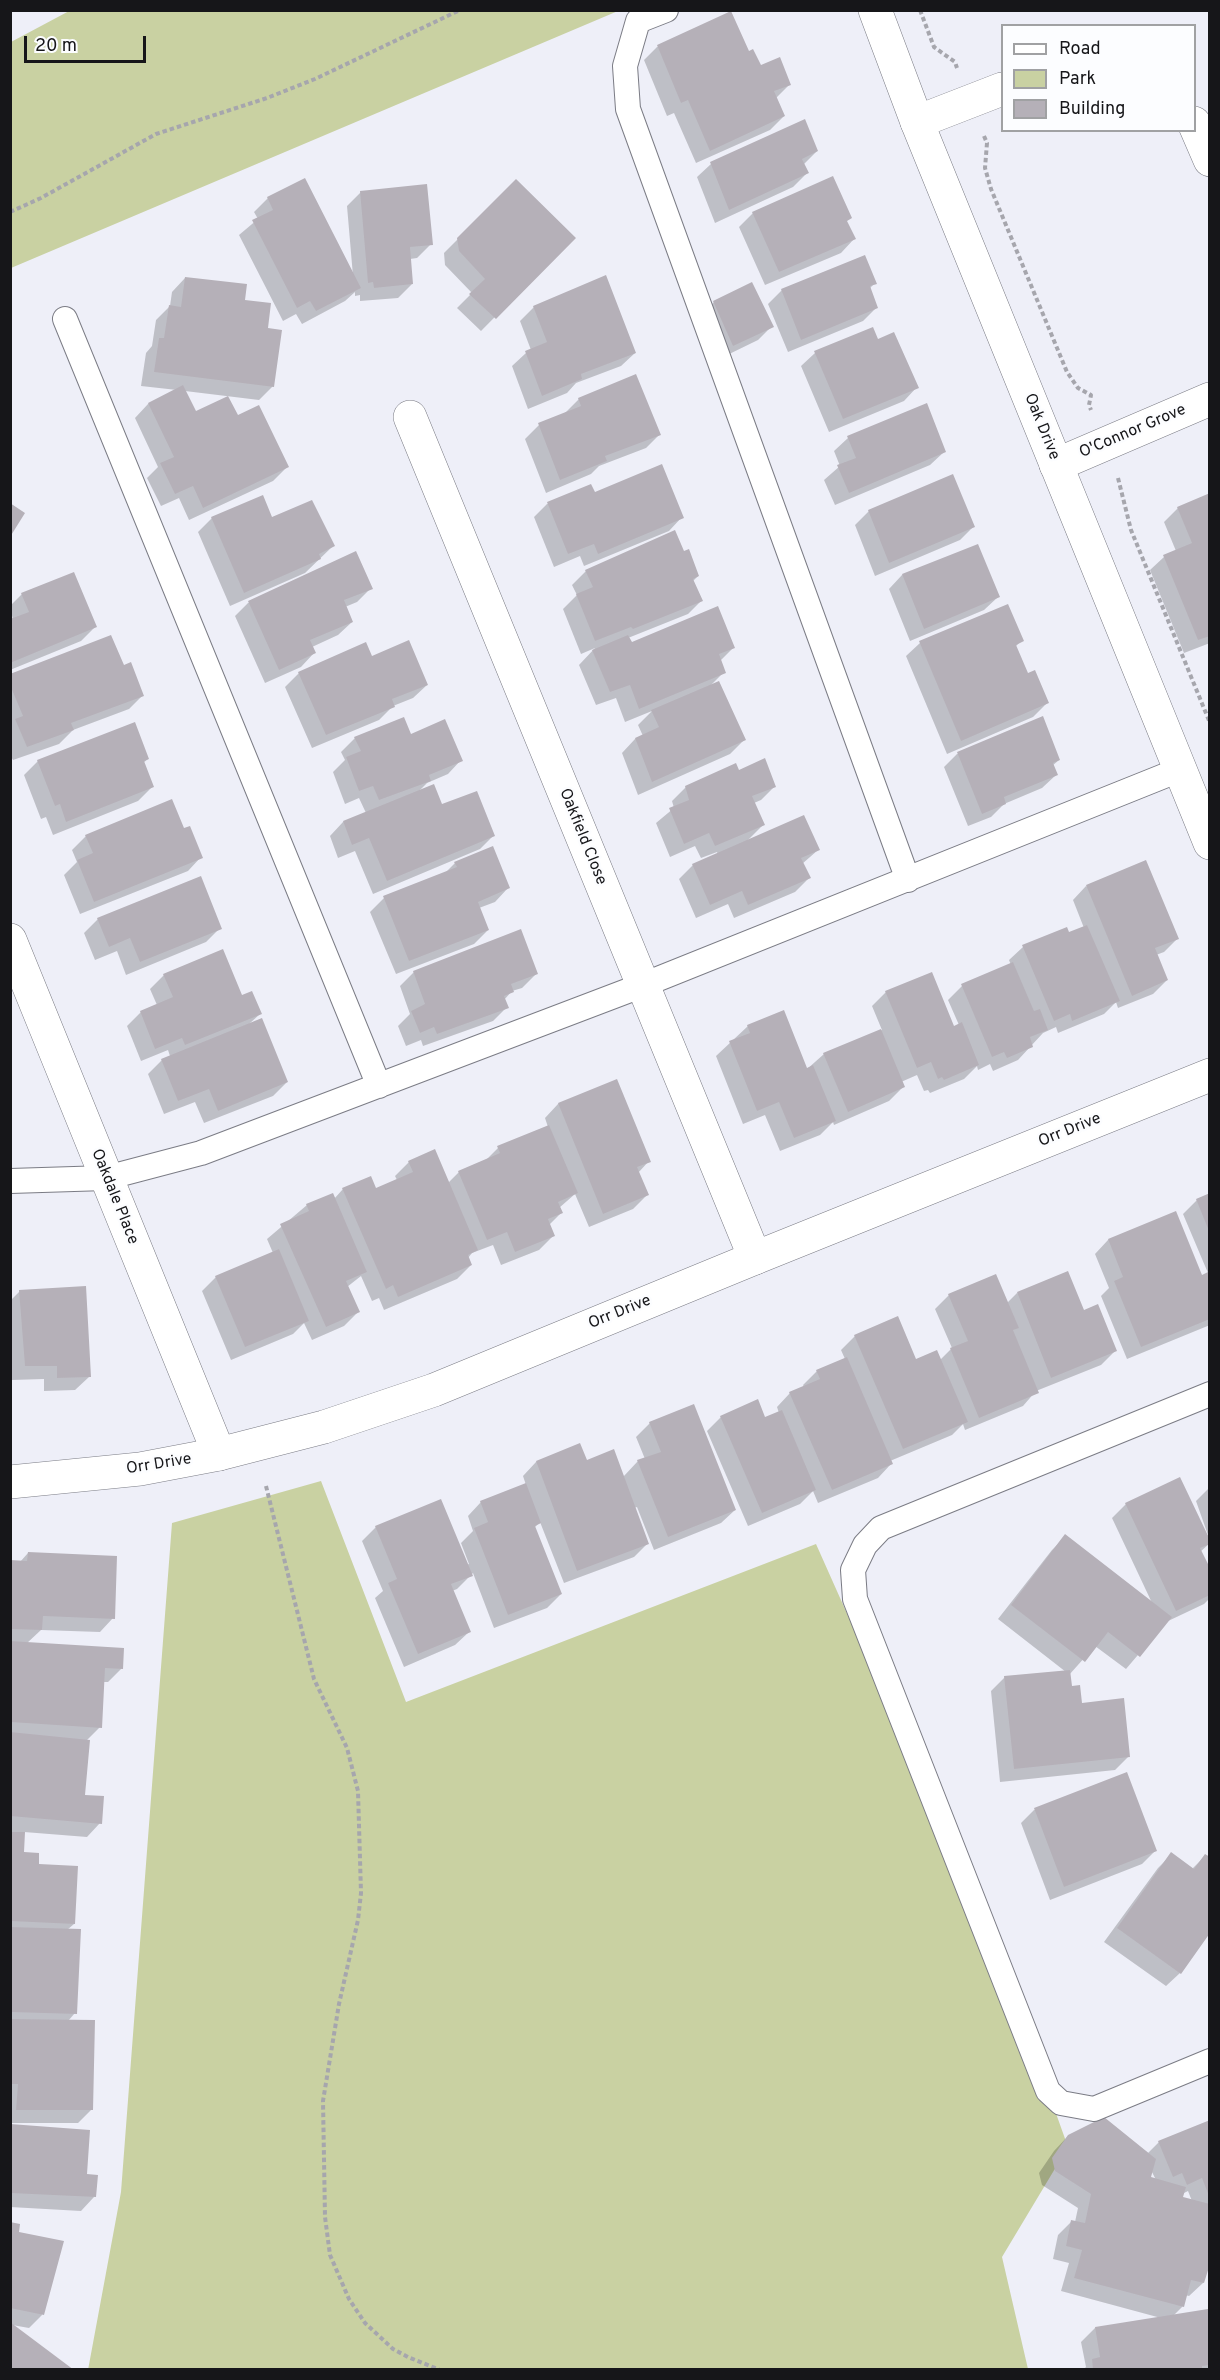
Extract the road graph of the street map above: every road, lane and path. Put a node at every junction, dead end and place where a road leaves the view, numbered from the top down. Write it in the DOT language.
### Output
graph roads {
  1 [pos="460,10"];
  2 [pos="666,10"];
  3 [pos="875,10"];
  4 [pos="920,10"];
  5 [pos="956,62"];
  6 [pos="1001,88"];
  7 [pos="918,122"];
  8 [pos="1196,128"];
  9 [pos="987,143"];
  10 [pos="1209,160"];
  11 [pos="10,212"];
  12 [pos="65,319"];
  13 [pos="1209,399"];
  14 [pos="1089,405"];
  15 [pos="410,417"];
  16 [pos="1056,465"];
  17 [pos="1122,488"];
  18 [pos="1209,723"];
  19 [pos="1179,770"];
  20 [pos="1209,843"];
  21 [pos="908,880"];
  22 [pos="10,940"];
  23 [pos="643,985"];
  24 [pos="1209,1075"];
  25 [pos="379,1086"];
  26 [pos="106,1178"];
  27 [pos="10,1181"];
  28 [pos="755,1258"];
  29 [pos="1209,1394"];
  30 [pos="219,1454"];
  31 [pos="10,1482"];
  32 [pos="266,1486"];
  33 [pos="1209,2061"];
  34 [pos="440,2370"];
  1 -- 11 [label="path"];
  2 -- 21 [label="lane"];
  3 -- 7 [label="street, Oak Drive"];
  4 -- 5 [label="path"];
  6 -- 7 [label="street"];
  7 -- 16 [label="street, Oak Drive"];
  8 -- 10 [label="street"];
  9 -- 14 [label="path"];
  12 -- 25 [label="lane"];
  13 -- 16 [label="street, O'Connor Grove"];
  15 -- 23 [label="street, Oakfield Close"];
  16 -- 19 [label="street, Oak Drive"];
  17 -- 18 [label="path"];
  19 -- 20 [label="street, Oak Drive"];
  19 -- 21 [label="lane"];
  21 -- 23 [label="lane"];
  22 -- 26 [label="street, Oakdale Place"];
  23 -- 25 [label="lane"];
  23 -- 28 [label="street, Oakfield Close"];
  24 -- 28 [label="street, Orr Drive"];
  25 -- 26 [label="lane"];
  26 -- 27 [label="lane"];
  26 -- 30 [label="street, Oakdale Place"];
  28 -- 30 [label="street, Orr Drive"];
  29 -- 33 [label="lane"];
  30 -- 31 [label="street, Orr Drive"];
  32 -- 34 [label="path"];
}
